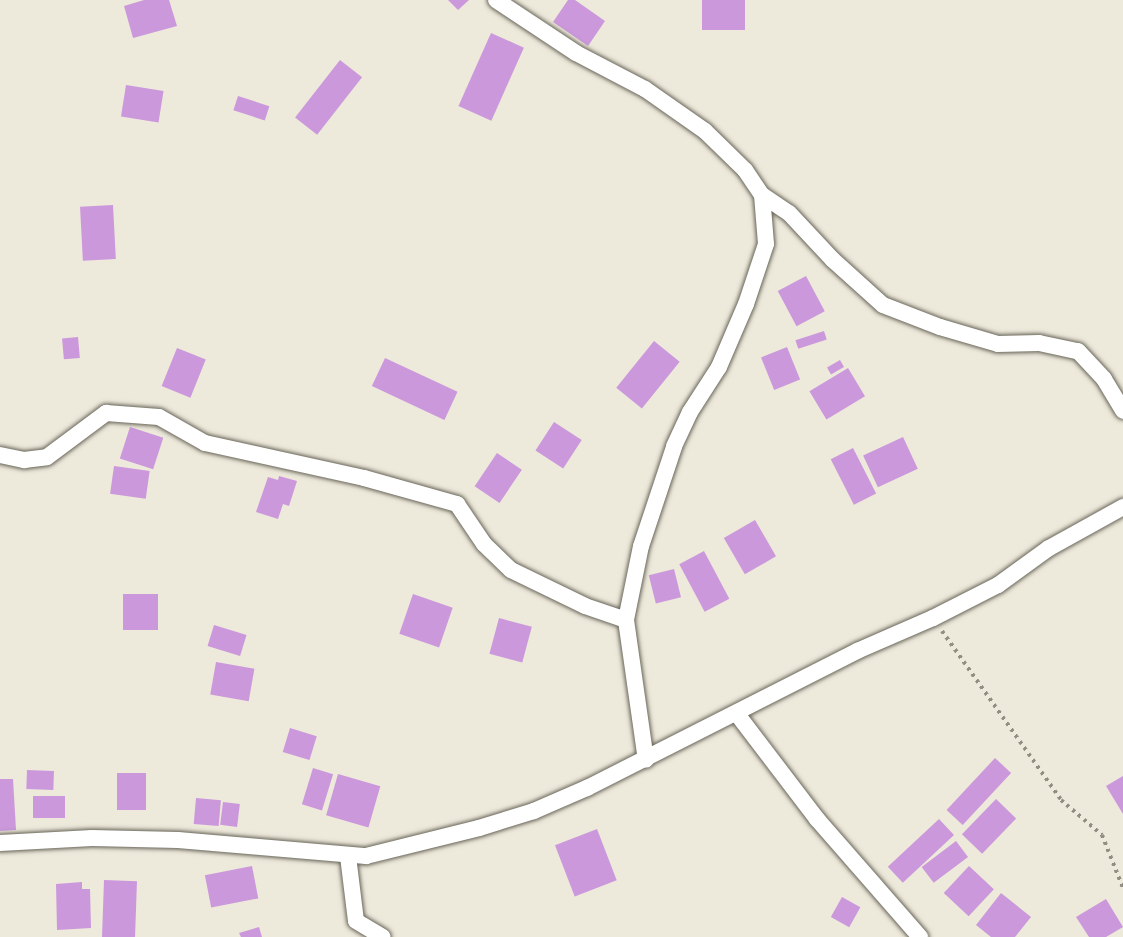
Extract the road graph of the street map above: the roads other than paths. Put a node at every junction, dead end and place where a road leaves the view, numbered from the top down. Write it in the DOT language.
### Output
graph roads {
  1 [pos="496,0"];
  2 [pos="762,195"];
  3 [pos="1123,411"];
  4 [pos="0,455"];
  5 [pos="1123,507"];
  6 [pos="626,620"];
  7 [pos="737,714"];
  8 [pos="646,760"];
  9 [pos="0,843"];
  10 [pos="348,856"];
  11 [pos="383,937"];
  12 [pos="920,937"];
  1 -- 2 [label="street"];
  2 -- 3 [label="street"];
  2 -- 6 [label="street"];
  4 -- 6 [label="street"];
  5 -- 7 [label="street"];
  6 -- 8 [label="street"];
  7 -- 8 [label="street"];
  7 -- 12 [label="street"];
  8 -- 10 [label="street"];
  9 -- 10 [label="street"];
  10 -- 11 [label="street"];
}
